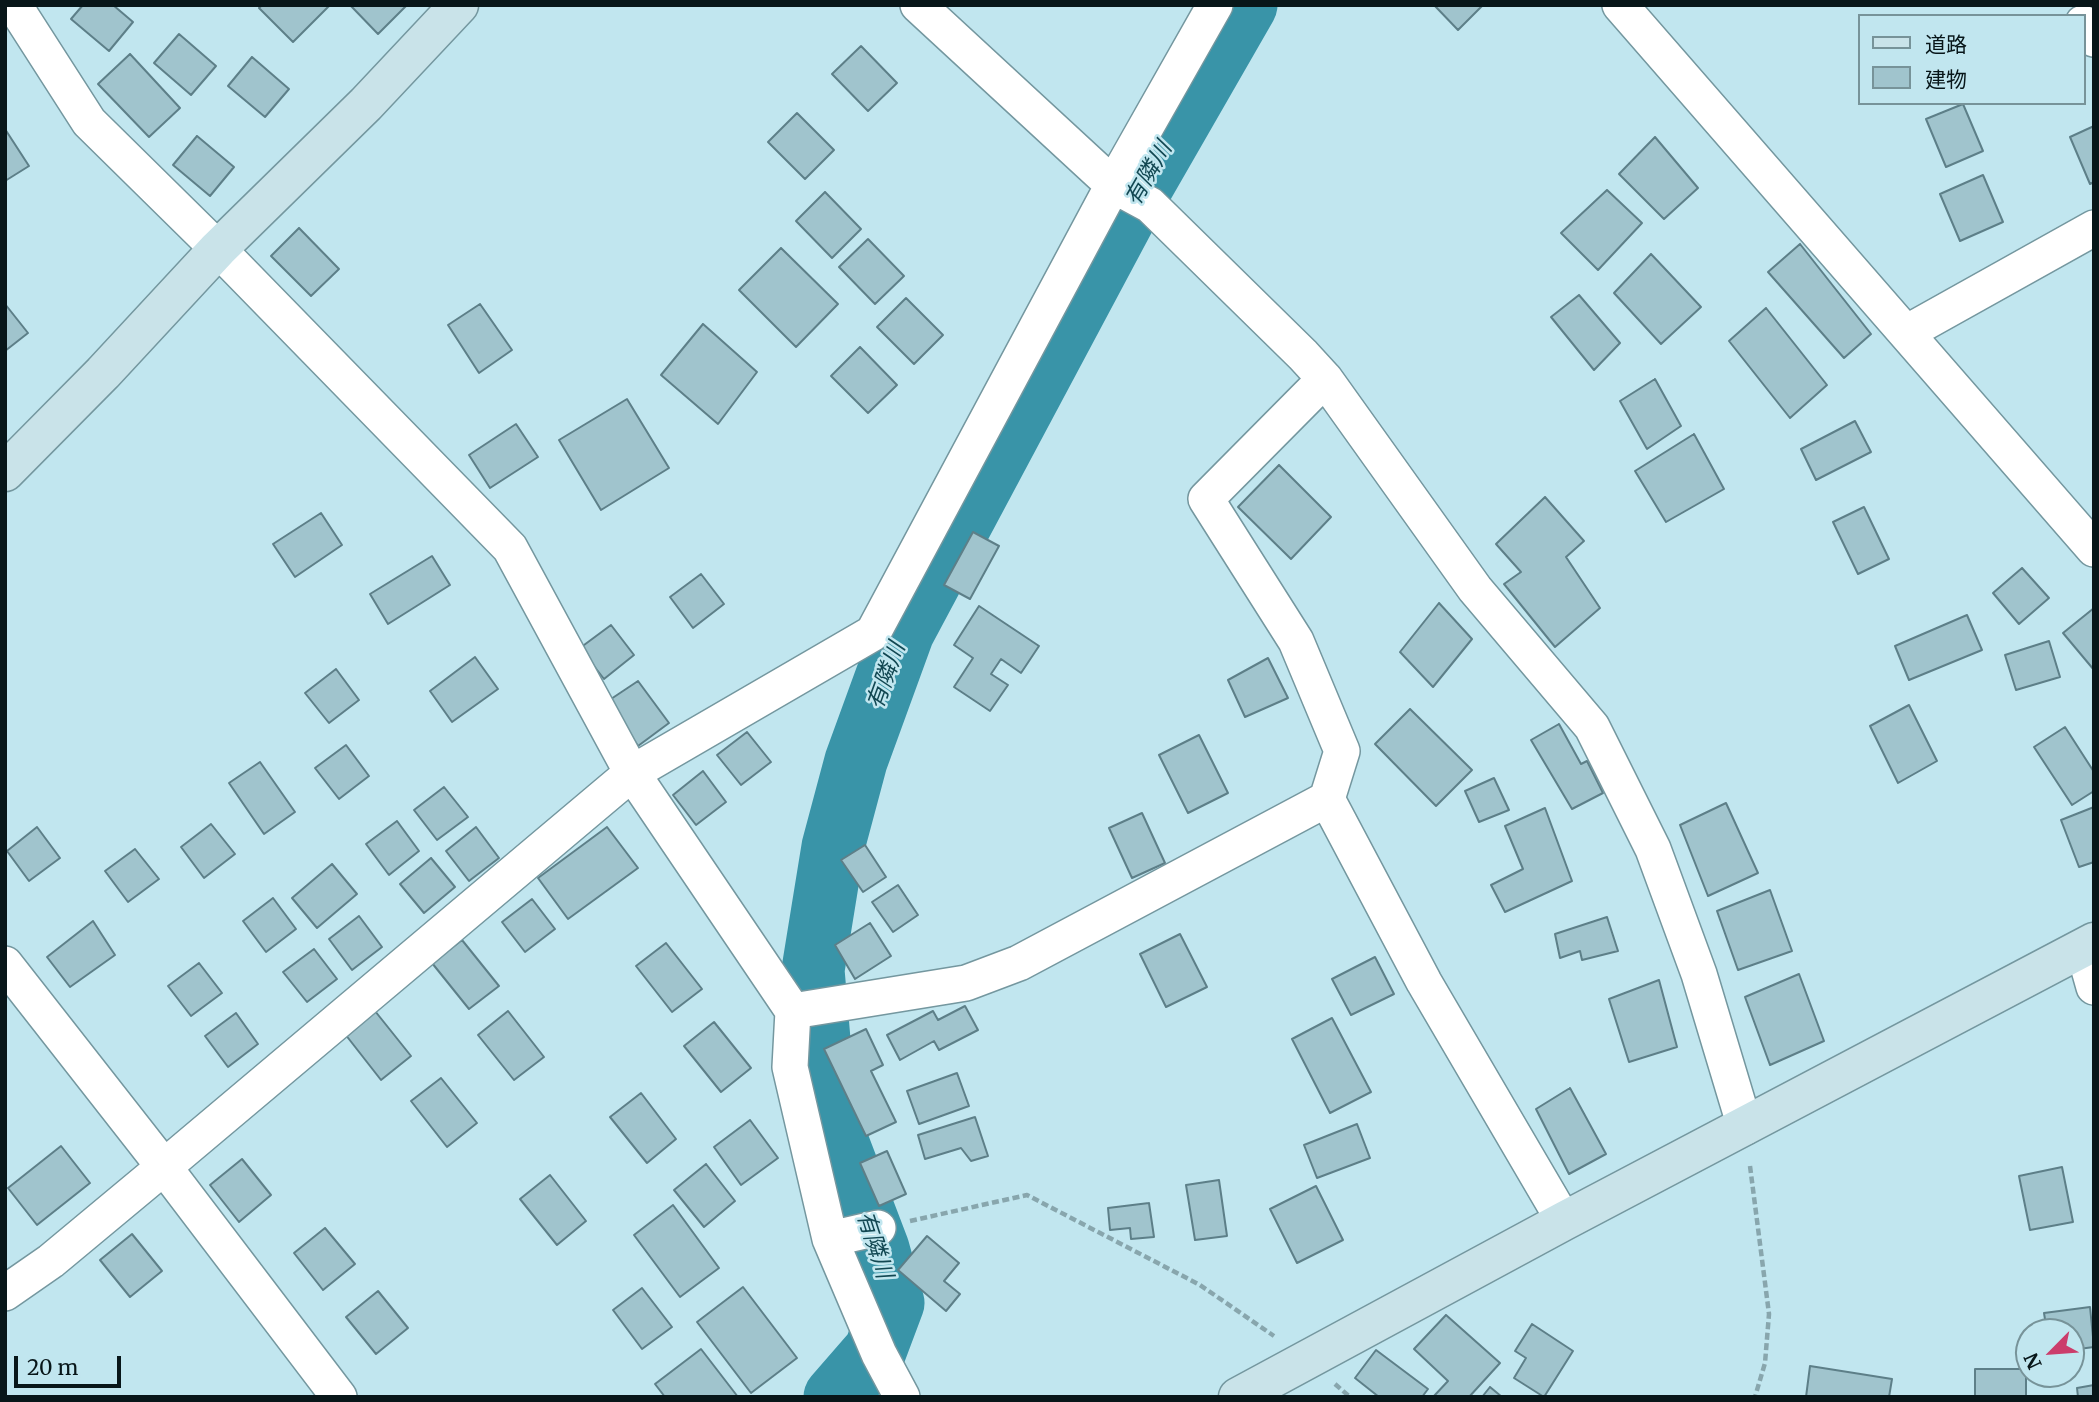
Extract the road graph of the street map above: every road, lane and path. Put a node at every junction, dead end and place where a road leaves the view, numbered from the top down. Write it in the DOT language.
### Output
graph roads {
  1 [pos="458,5"];
  2 [pos="918,5"];
  3 [pos="1216,5"];
  4 [pos="1620,5"];
  5 [pos="14,15"];
  6 [pos="1128,193"];
  7 [pos="2094,228"];
  8 [pos="218,249"];
  9 [pos="1906,333"];
  10 [pos="1325,379"];
  11 [pos="5,472"];
  12 [pos="2094,550"];
  13 [pos="632,774"];
  14 [pos="1328,799"];
  15 [pos="2088,945"];
  16 [pos="5,964"];
  17 [pos="2094,987"];
  18 [pos="794,1010"];
  19 [pos="1745,1127"];
  20 [pos="164,1167"];
  21 [pos="1564,1221"];
  22 [pos="878,1228"];
  23 [pos="837,1237"];
  24 [pos="5,1293"];
  25 [pos="1307,1359"];
  26 [pos="339,1397"];
  27 [pos="902,1397"];
  28 [pos="1238,1397"];
  29 [pos="1349,1397"];
  30 [pos="1755,1397"];
  1 -- 8 [label="street"];
  2 -- 6 [label="street"];
  3 -- 6 [label="street"];
  4 -- 9 [label="street"];
  5 -- 8 [label="street"];
  6 -- 10 [label="street"];
  6 -- 13 [label="street"];
  7 -- 9 [label="street"];
  8 -- 11 [label="street"];
  8 -- 13 [label="street"];
  9 -- 12 [label="street"];
  10 -- 14 [label="street"];
  10 -- 19 [label="street"];
  13 -- 18 [label="street"];
  13 -- 20 [label="street"];
  14 -- 18 [label="street"];
  14 -- 21 [label="street"];
  15 -- 17 [label="street"];
  15 -- 19 [label="street"];
  16 -- 20 [label="street"];
  18 -- 23 [label="street"];
  19 -- 21 [label="street"];
  19 -- 30 [label="path"];
  20 -- 24 [label="street"];
  20 -- 26 [label="street"];
  21 -- 25 [label="street"];
  22 -- 23 [label="street"];
  22 -- 25 [label="path"];
  23 -- 27 [label="street"];
  25 -- 28 [label="street"];
  25 -- 29 [label="path"];
}
